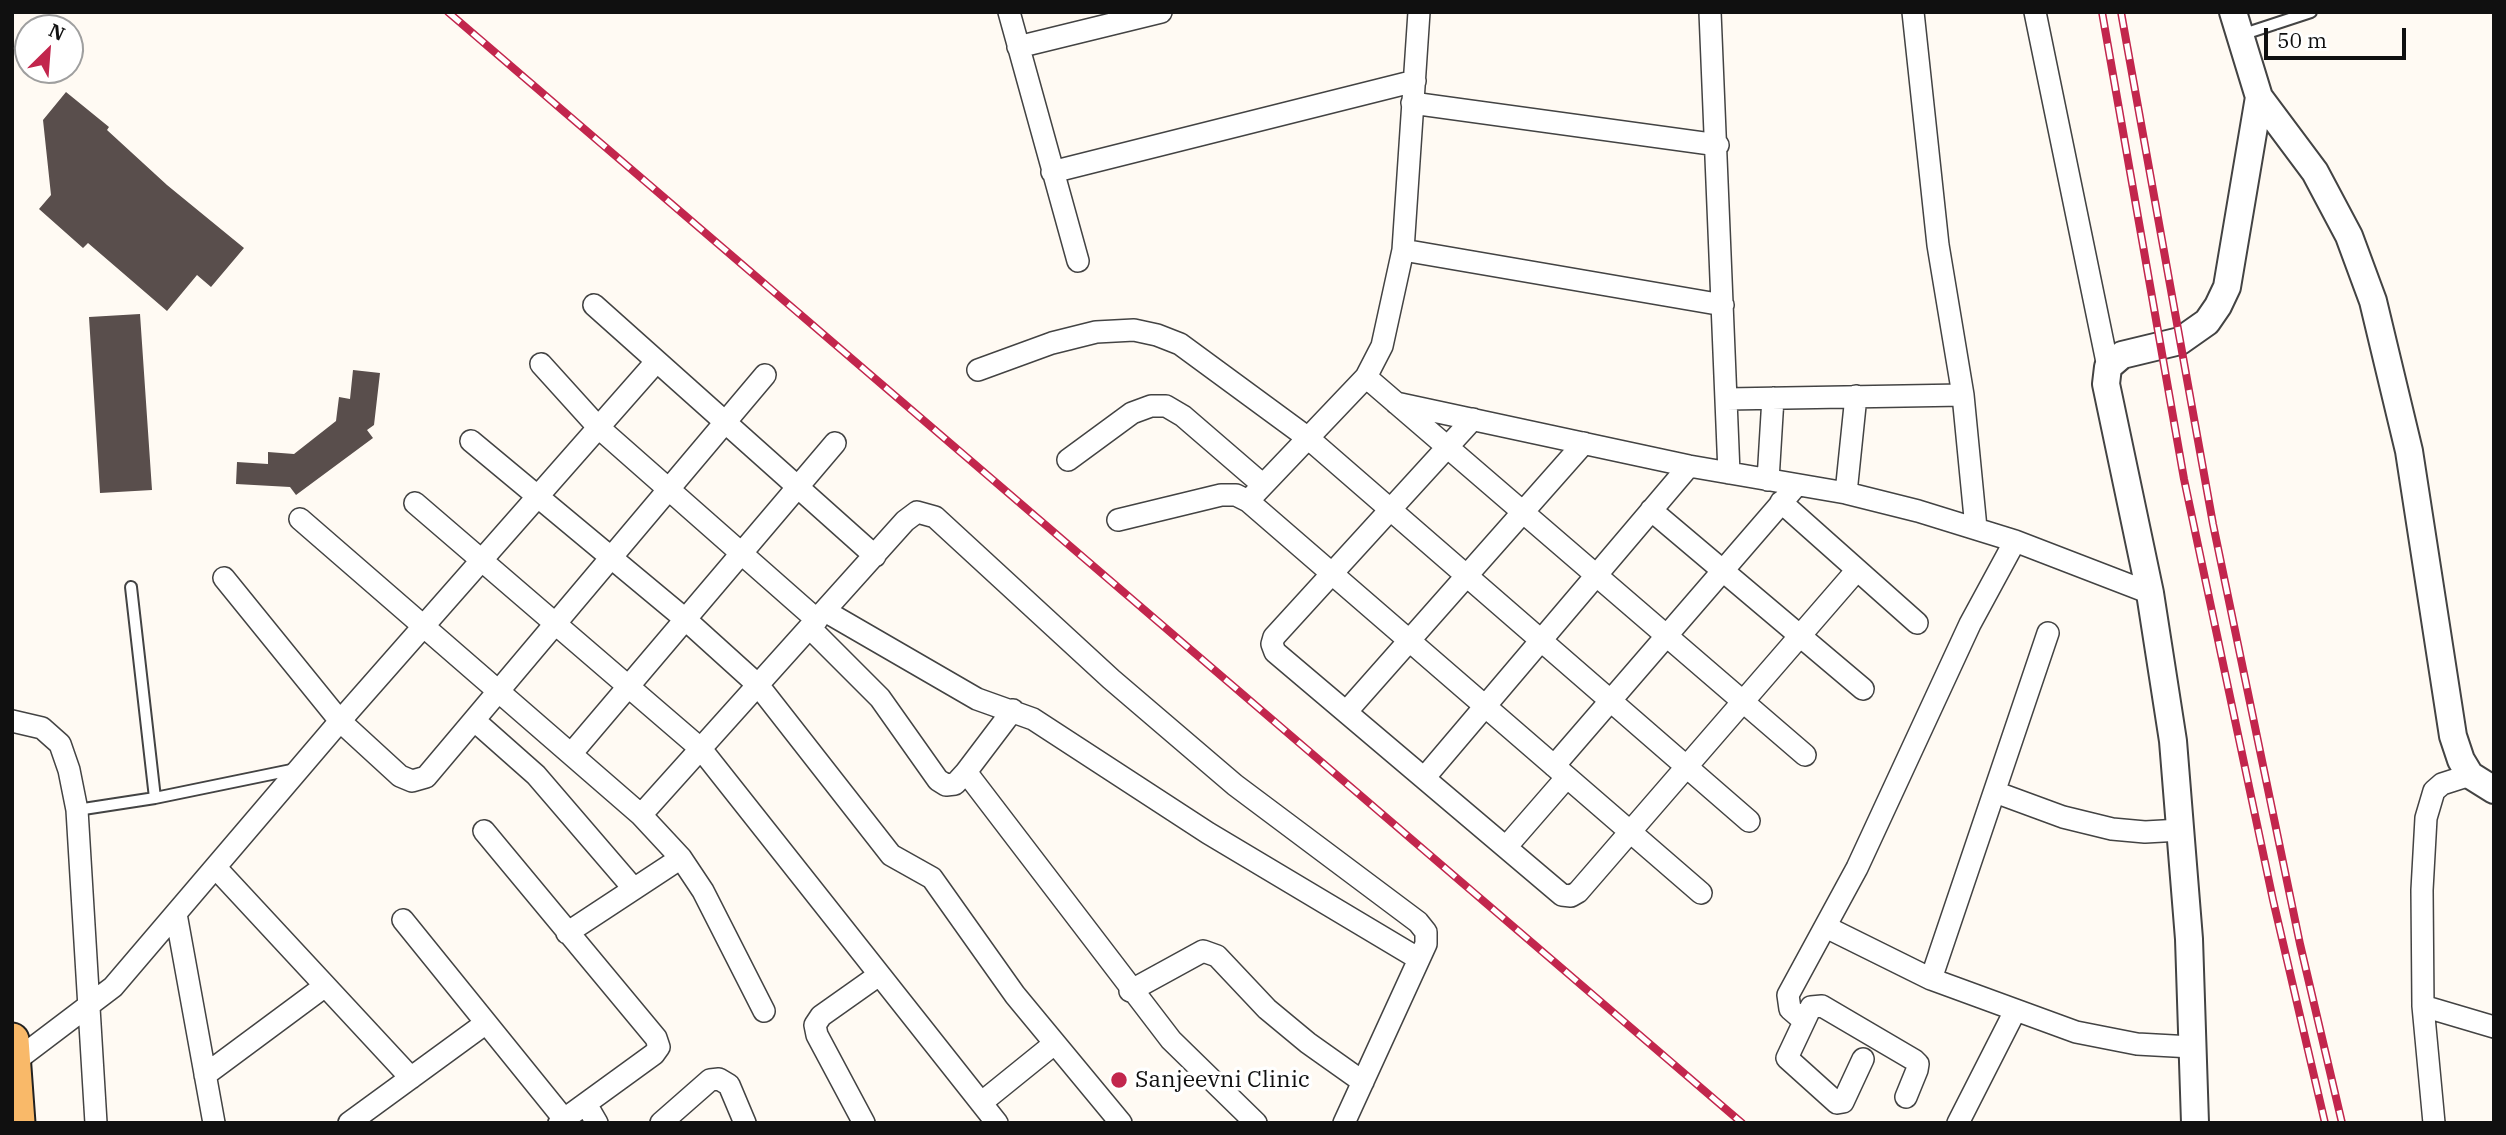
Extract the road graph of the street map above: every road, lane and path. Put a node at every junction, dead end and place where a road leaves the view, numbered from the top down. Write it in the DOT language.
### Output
graph roads {
  1 [pos="1009,12"];
  2 [pos="1161,12"];
  3 [pos="1419,12"];
  4 [pos="1710,12"];
  5 [pos="1913,12"];
  6 [pos="2035,12"];
  7 [pos="2312,12"];
  8 [pos="2236,24"];
  9 [pos="1018,47"];
  10 [pos="1415,81"];
  11 [pos="2259,97"];
  12 [pos="1412,103"];
  13 [pos="1718,145"];
  14 [pos="1052,172"];
  15 [pos="1403,250"];
  16 [pos="1078,261"];
  17 [pos="1723,304"];
  18 [pos="594,305"];
  19 [pos="656,362"];
  20 [pos="541,364"];
  21 [pos="2108,367"];
  22 [pos="978,370"];
  23 [pos="765,375"];
  24 [pos="1366,377"];
  25 [pos="1962,395"];
  26 [pos="1856,396"];
  27 [pos="1773,398"];
  28 [pos="1727,399"];
  29 [pos="1396,403"];
  30 [pos="1474,419"];
  31 [pos="724,423"];
  32 [pos="598,427"];
  33 [pos="1308,438"];
  34 [pos="471,441"];
  35 [pos="835,443"];
  36 [pos="1584,443"];
  37 [pos="1448,447"];
  38 [pos="1068,460"];
  39 [pos="1689,466"];
  40 [pos="1729,473"];
  41 [pos="1768,480"];
  42 [pos="1264,485"];
  43 [pos="1796,486"];
  44 [pos="797,487"];
  45 [pos="668,489"];
  46 [pos="1846,493"];
  47 [pos="537,496"];
  48 [pos="1248,501"];
  49 [pos="1781,502"];
  50 [pos="415,503"];
  51 [pos="1391,510"];
  52 [pos="1651,510"];
  53 [pos="1523,512"];
  54 [pos="300,519"];
  55 [pos="1118,520"];
  56 [pos="1976,528"];
  57 [pos="2015,541"];
  58 [pos="741,553"];
  59 [pos="874,556"];
  60 [pos="611,557"];
  61 [pos="482,560"];
  62 [pos="1857,569"];
  63 [pos="1723,570"];
  64 [pos="1332,574"];
  65 [pos="1466,575"];
  66 [pos="1596,575"];
  67 [pos="224,578"];
  68 [pos="131,587"];
  69 [pos="2150,593"];
  70 [pos="685,619"];
  71 [pos="817,620"];
  72 [pos="555,623"];
  73 [pos="1917,623"];
  74 [pos="424,626"];
  75 [pos="2048,633"];
  76 [pos="1799,635"];
  77 [pos="1667,636"];
  78 [pos="1409,640"];
  79 [pos="1541,640"];
  80 [pos="758,685"];
  81 [pos="629,686"];
  82 [pos="1863,689"];
  83 [pos="498,691"];
  84 [pos="1611,701"];
  85 [pos="1742,701"];
  86 [pos="1485,706"];
  87 [pos="1013,710"];
  88 [pos="1347,711"];
  89 [pos="12,721"];
  90 [pos="340,721"];
  91 [pos="475,721"];
  92 [pos="701,749"];
  93 [pos="571,754"];
  94 [pos="1805,755"];
  95 [pos="1685,766"];
  96 [pos="302,768"];
  97 [pos="966,772"];
  98 [pos="1560,772"];
  99 [pos="2470,775"];
  100 [pos="1425,777"];
  101 [pos="2494,790"];
  102 [pos="1995,792"];
  103 [pos="155,798"];
  104 [pos="76,810"];
  105 [pos="641,815"];
  106 [pos="1749,821"];
  107 [pos="2181,830"];
  108 [pos="484,831"];
  109 [pos="1628,831"];
  110 [pos="1507,846"];
  111 [pos="681,858"];
  112 [pos="216,868"];
  113 [pos="634,889"];
  114 [pos="1700,893"];
  115 [pos="176,914"];
  116 [pos="403,920"];
  117 [pos="1826,927"];
  118 [pos="567,933"];
  119 [pos="1419,960"];
  120 [pos="879,975"];
  121 [pos="1931,979"];
  122 [pos="325,986"];
  123 [pos="1130,991"];
  124 [pos="89,1005"];
  125 [pos="2423,1006"];
  126 [pos="764,1011"];
  127 [pos="2015,1011"];
  128 [pos="1804,1021"];
  129 [pos="486,1023"];
  130 [pos="2494,1027"];
  131 [pos="1054,1044"];
  132 [pos="2192,1047"];
  133 [pos="13,1051"];
  134 [pos="1863,1059"];
  135 [pos="205,1075"];
  136 [pos="411,1078"];
  137 [pos="1363,1082"];
  138 [pos="1906,1097"];
  139 [pos="586,1104"];
  140 [pos="989,1116"];
  141 [pos="562,1121"];
  142 [pos="18,1123"];
  143 [pos="96,1123"];
  144 [pos="214,1123"];
  145 [pos="349,1123"];
  146 [pos="597,1123"];
  147 [pos="661,1123"];
  148 [pos="745,1123"];
  149 [pos="864,1123"];
  150 [pos="1121,1123"];
  151 [pos="1256,1123"];
  152 [pos="1344,1123"];
  153 [pos="1958,1123"];
  154 [pos="2195,1123"];
  155 [pos="2434,1123"];
  1 -- 9 [label="street"];
  2 -- 9 [label="street"];
  3 -- 10 [label="street"];
  4 -- 13 [label="street"];
  5 -- 25 [label="street"];
  6 -- 21 [label="street"];
  7 -- 8 [label="lane"];
  8 -- 11 [label="street"];
  9 -- 14 [label="street"];
  10 -- 12 [label="street"];
  10 -- 14 [label="street"];
  11 -- 21 [label="street"];
  11 -- 99 [label="street"];
  12 -- 13 [label="street"];
  12 -- 15 [label="street"];
  13 -- 17 [label="street"];
  14 -- 16 [label="street"];
  15 -- 17 [label="street"];
  15 -- 24 [label="street"];
  17 -- 28 [label="street"];
  18 -- 19 [label="street"];
  19 -- 31 [label="street"];
  19 -- 32 [label="street"];
  20 -- 32 [label="street"];
  21 -- 69 [label="street"];
  22 -- 33 [label="street"];
  23 -- 31 [label="street"];
  24 -- 29 [label="street"];
  24 -- 33 [label="street"];
  25 -- 26 [label="street"];
  25 -- 56 [label="street"];
  26 -- 27 [label="street"];
  26 -- 46 [label="street"];
  27 -- 28 [label="street"];
  27 -- 41 [label="street"];
  28 -- 40 [label="street"];
  29 -- 30 [label="street"];
  29 -- 37 [label="street"];
  30 -- 36 [label="street"];
  30 -- 37 [label="street"];
  31 -- 44 [label="street"];
  31 -- 45 [label="street"];
  32 -- 45 [label="street"];
  32 -- 47 [label="street"];
  33 -- 42 [label="street"];
  33 -- 51 [label="street"];
  34 -- 47 [label="street"];
  35 -- 44 [label="street"];
  36 -- 39 [label="street"];
  36 -- 53 [label="street"];
  37 -- 51 [label="street"];
  37 -- 53 [label="street"];
  38 -- 42 [label="street"];
  39 -- 40 [label="street"];
  39 -- 52 [label="street"];
  40 -- 41 [label="street"];
  41 -- 43 [label="street"];
  42 -- 48 [label="street"];
  43 -- 46 [label="street"];
  43 -- 49 [label="street"];
  44 -- 58 [label="street"];
  44 -- 59 [label="street"];
  45 -- 58 [label="street"];
  45 -- 60 [label="street"];
  46 -- 56 [label="street"];
  47 -- 60 [label="street"];
  47 -- 61 [label="street"];
  48 -- 55 [label="street"];
  48 -- 64 [label="street"];
  49 -- 62 [label="street"];
  49 -- 63 [label="street"];
  50 -- 61 [label="street"];
  51 -- 64 [label="street"];
  51 -- 65 [label="street"];
  52 -- 63 [label="street"];
  52 -- 66 [label="street"];
  53 -- 65 [label="street"];
  53 -- 66 [label="street"];
  54 -- 74 [label="street"];
  56 -- 57 [label="street"];
  57 -- 69 [label="street"];
  57 -- 117 [label="street"];
  58 -- 70 [label="street"];
  58 -- 71 [label="street"];
  59 -- 71 [label="street"];
  59 -- 119 [label="street"];
  60 -- 70 [label="street"];
  60 -- 72 [label="street"];
  61 -- 72 [label="street"];
  61 -- 74 [label="street"];
  62 -- 73 [label="street"];
  62 -- 76 [label="street"];
  63 -- 76 [label="street"];
  63 -- 77 [label="street"];
  64 -- 78 [label="street"];
  64 -- 88 [label="street"];
  65 -- 78 [label="street"];
  65 -- 79 [label="street"];
  66 -- 77 [label="street"];
  66 -- 79 [label="street"];
  67 -- 90 [label="street"];
  68 -- 103 [label="lane"];
  69 -- 107 [label="street"];
  70 -- 80 [label="street"];
  70 -- 81 [label="street"];
  71 -- 80 [label="street"];
  71 -- 87 [label="street"];
  71 -- 97 [label="street"];
  72 -- 81 [label="street"];
  72 -- 83 [label="street"];
  74 -- 83 [label="street"];
  74 -- 90 [label="street"];
  75 -- 102 [label="street"];
  76 -- 82 [label="street"];
  76 -- 85 [label="street"];
  77 -- 84 [label="street"];
  77 -- 85 [label="street"];
  78 -- 86 [label="street"];
  78 -- 88 [label="street"];
  79 -- 84 [label="street"];
  79 -- 86 [label="street"];
  80 -- 92 [label="street"];
  80 -- 131 [label="street"];
  81 -- 92 [label="street"];
  81 -- 93 [label="street"];
  83 -- 91 [label="street"];
  83 -- 93 [label="street"];
  84 -- 95 [label="street"];
  84 -- 98 [label="street"];
  85 -- 94 [label="street"];
  85 -- 95 [label="street"];
  86 -- 98 [label="street"];
  86 -- 100 [label="street"];
  87 -- 97 [label="street"];
  87 -- 119 [label="street"];
  88 -- 100 [label="street"];
  89 -- 104 [label="street"];
  90 -- 91 [label="street"];
  90 -- 96 [label="street"];
  91 -- 113 [label="street"];
  92 -- 105 [label="street"];
  92 -- 120 [label="street"];
  93 -- 105 [label="street"];
  95 -- 106 [label="street"];
  95 -- 109 [label="street"];
  96 -- 103 [label="lane"];
  96 -- 112 [label="street"];
  97 -- 123 [label="street"];
  98 -- 109 [label="street"];
  98 -- 110 [label="street"];
  99 -- 101 [label="street"];
  99 -- 125 [label="street"];
  100 -- 110 [label="street"];
  102 -- 107 [label="street"];
  102 -- 121 [label="street"];
  103 -- 104 [label="lane"];
  104 -- 124 [label="street"];
  105 -- 111 [label="street"];
  107 -- 132 [label="street"];
  108 -- 118 [label="street"];
  109 -- 110 [label="street"];
  109 -- 114 [label="street"];
  111 -- 113 [label="street"];
  111 -- 126 [label="street"];
  112 -- 115 [label="street"];
  112 -- 122 [label="street"];
  113 -- 118 [label="street"];
  115 -- 124 [label="street"];
  115 -- 135 [label="street"];
  116 -- 129 [label="street"];
  117 -- 121 [label="street"];
  117 -- 128 [label="street"];
  118 -- 139 [label="street"];
  119 -- 137 [label="street"];
  120 -- 140 [label="street"];
  120 -- 149 [label="street"];
  121 -- 127 [label="street"];
  122 -- 135 [label="street"];
  122 -- 136 [label="street"];
  123 -- 137 [label="street"];
  123 -- 151 [label="street"];
  124 -- 133 [label="street"];
  124 -- 143 [label="street"];
  125 -- 130 [label="street"];
  125 -- 155 [label="street"];
  127 -- 132 [label="street"];
  127 -- 153 [label="street"];
  128 -- 134 [label="street"];
  128 -- 138 [label="street"];
  129 -- 136 [label="street"];
  129 -- 141 [label="street"];
  131 -- 140 [label="street"];
  131 -- 150 [label="street"];
  132 -- 154 [label="street"];
  133 -- 142 [label="main road"];
  135 -- 144 [label="street"];
  136 -- 145 [label="street"];
  137 -- 152 [label="street"];
  139 -- 141 [label="street"];
  139 -- 146 [label="street"];
  147 -- 148 [label="street"];
}
